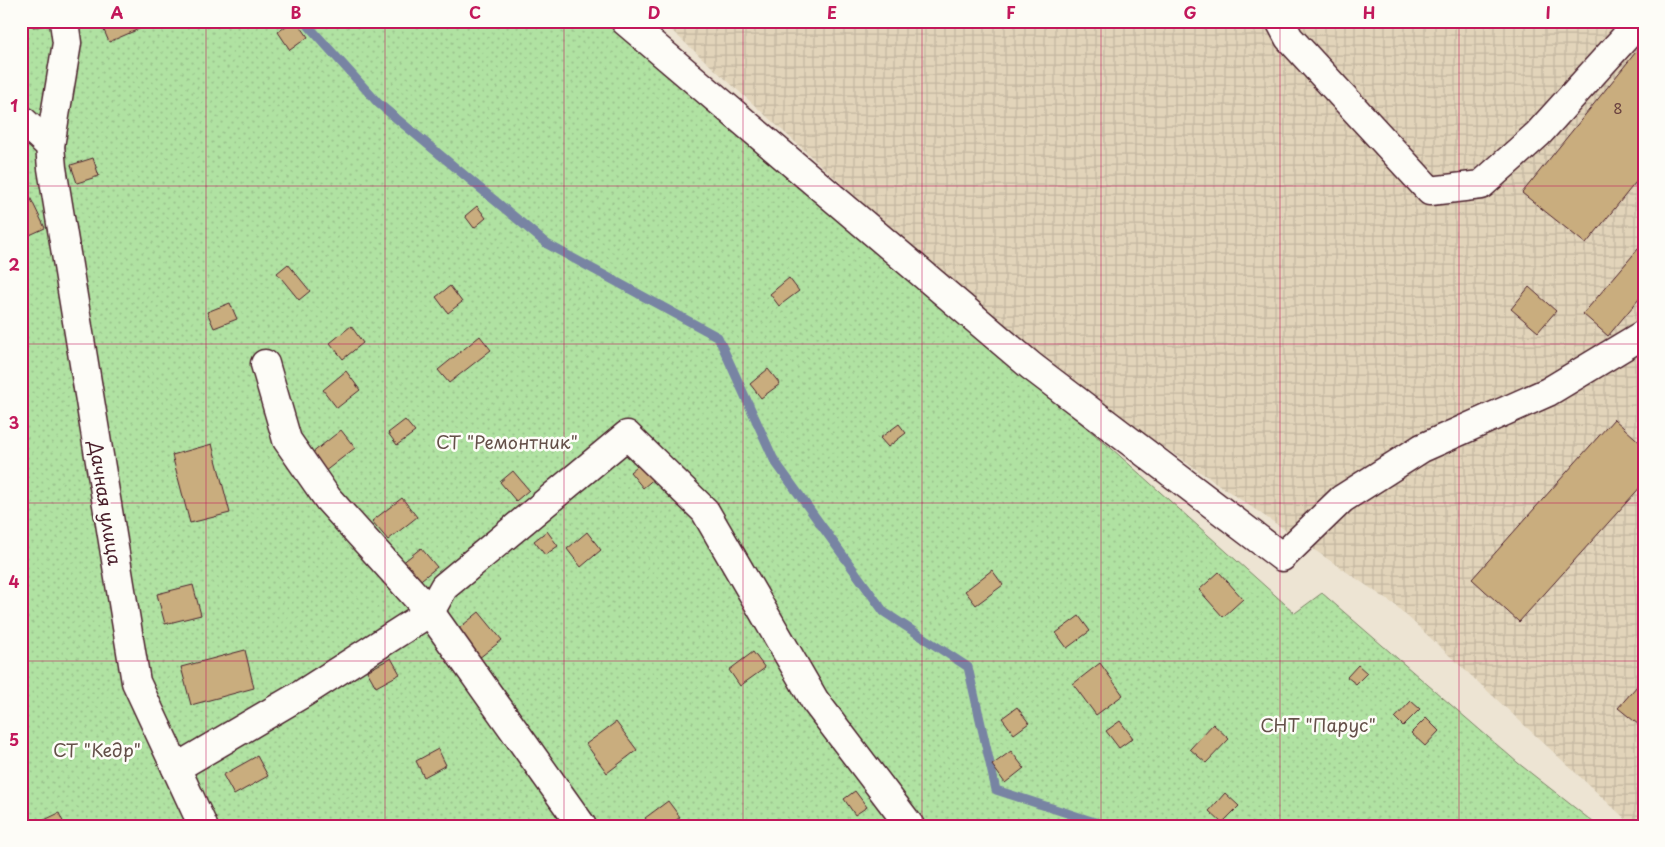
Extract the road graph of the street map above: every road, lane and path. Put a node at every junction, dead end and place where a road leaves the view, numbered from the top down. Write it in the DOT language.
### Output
graph roads {
  1 [pos="64,21"];
  2 [pos="625,21"];
  3 [pos="1280,21"];
  4 [pos="1640,21"];
  5 [pos="21,120"];
  6 [pos="51,157"];
  7 [pos="1644,334"];
  8 [pos="265,364"];
  9 [pos="430,612"];
  10 [pos="176,768"];
  11 [pos="203,826"];
  12 [pos="582,826"];
  13 [pos="910,826"];
  1 -- 6 [label="street, Дачная улица"];
  2 -- 7 [label="street"];
  3 -- 4 [label="street"];
  5 -- 6 [label="street"];
  6 -- 10 [label="street, Дачная улица"];
  8 -- 9 [label="street"];
  9 -- 10 [label="street"];
  9 -- 12 [label="street"];
  9 -- 13 [label="street"];
  10 -- 11 [label="street, Дачная улица"];
}
